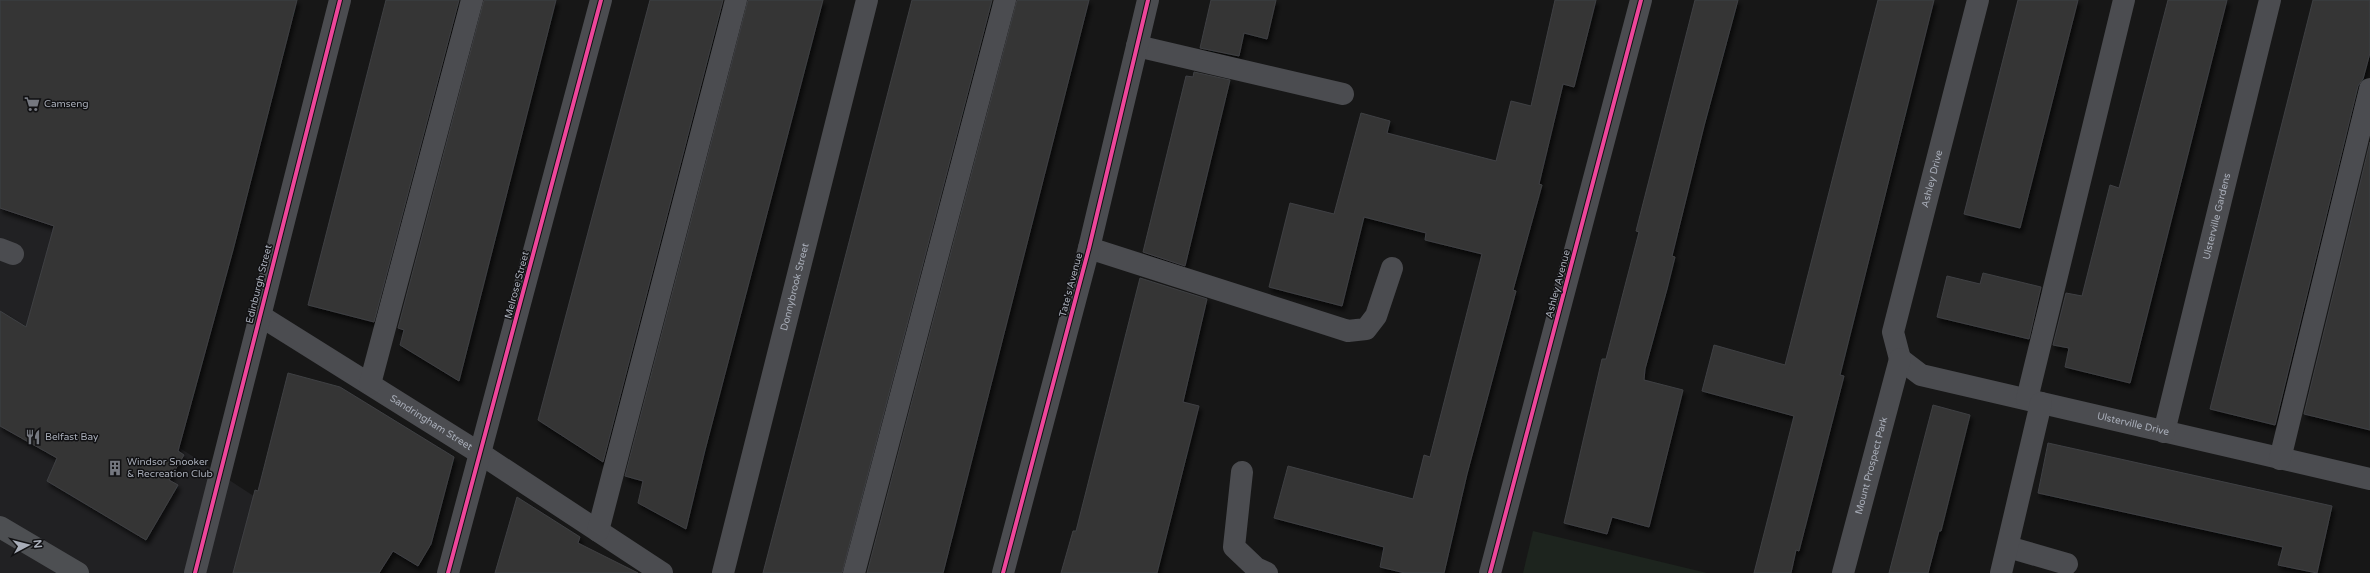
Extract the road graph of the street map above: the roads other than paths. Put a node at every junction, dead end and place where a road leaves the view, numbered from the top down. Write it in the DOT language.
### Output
graph roads {
  1 [pos="340,0"];
  2 [pos="472,0"];
  3 [pos="601,0"];
  4 [pos="736,0"];
  5 [pos="867,0"];
  6 [pos="1005,0"];
  7 [pos="1148,0"];
  8 [pos="1641,0"];
  9 [pos="1978,0"];
  10 [pos="2124,0"];
  11 [pos="2270,0"];
  12 [pos="1137,46"];
  13 [pos="2370,89"];
  14 [pos="1344,94"];
  15 [pos="1089,248"];
  16 [pos="1392,268"];
  17 [pos="259,315"];
  18 [pos="1900,359"];
  19 [pos="370,384"];
  20 [pos="2034,401"];
  21 [pos="2164,432"];
  22 [pos="480,454"];
  23 [pos="2280,459"];
  24 [pos="1242,472"];
  25 [pos="2370,479"];
  26 [pos="0,527"];
  27 [pos="598,531"];
  28 [pos="2008,547"];
  29 [pos="2068,564"];
  30 [pos="78,573"];
  31 [pos="195,573"];
  32 [pos="448,573"];
  33 [pos="662,573"];
  34 [pos="723,573"];
  35 [pos="854,573"];
  36 [pos="1003,573"];
  37 [pos="1268,573"];
  38 [pos="1490,573"];
  39 [pos="1843,573"];
  40 [pos="2001,573"];
  1 -- 17 [label="street, Edinburgh Street"];
  2 -- 19 [label="street"];
  3 -- 22 [label="street, Melrose Street"];
  4 -- 27 [label="street"];
  5 -- 34 [label="street, Donnybrook Street"];
  6 -- 35 [label="street"];
  7 -- 12 [label="street, Tate's Avenue"];
  8 -- 38 [label="street, Ashley Avenue"];
  9 -- 18 [label="street, Ashley Drive"];
  10 -- 20 [label="street"];
  11 -- 21 [label="street, Ulsterville Gardens"];
  12 -- 14 [label="street"];
  12 -- 15 [label="street, Tate's Avenue"];
  13 -- 23 [label="street"];
  15 -- 16 [label="street"];
  15 -- 36 [label="street, Tate's Avenue"];
  17 -- 19 [label="street, Sandringham Street"];
  17 -- 31 [label="street, Edinburgh Street"];
  18 -- 20 [label="street, Ulsterville Drive"];
  18 -- 39 [label="street, Mount Prospect Park"];
  19 -- 22 [label="street, Sandringham Street"];
  20 -- 21 [label="street, Ulsterville Drive"];
  20 -- 28 [label="street"];
  21 -- 23 [label="street, Ulsterville Drive"];
  22 -- 27 [label="street, Sandringham Street"];
  22 -- 32 [label="street, Melrose Street"];
  23 -- 25 [label="street, Ulsterville Drive"];
  24 -- 37 [label="street"];
  26 -- 30 [label="main road"];
  27 -- 33 [label="street, Sandringham Street"];
  28 -- 29 [label="street"];
  28 -- 40 [label="street"];
}
